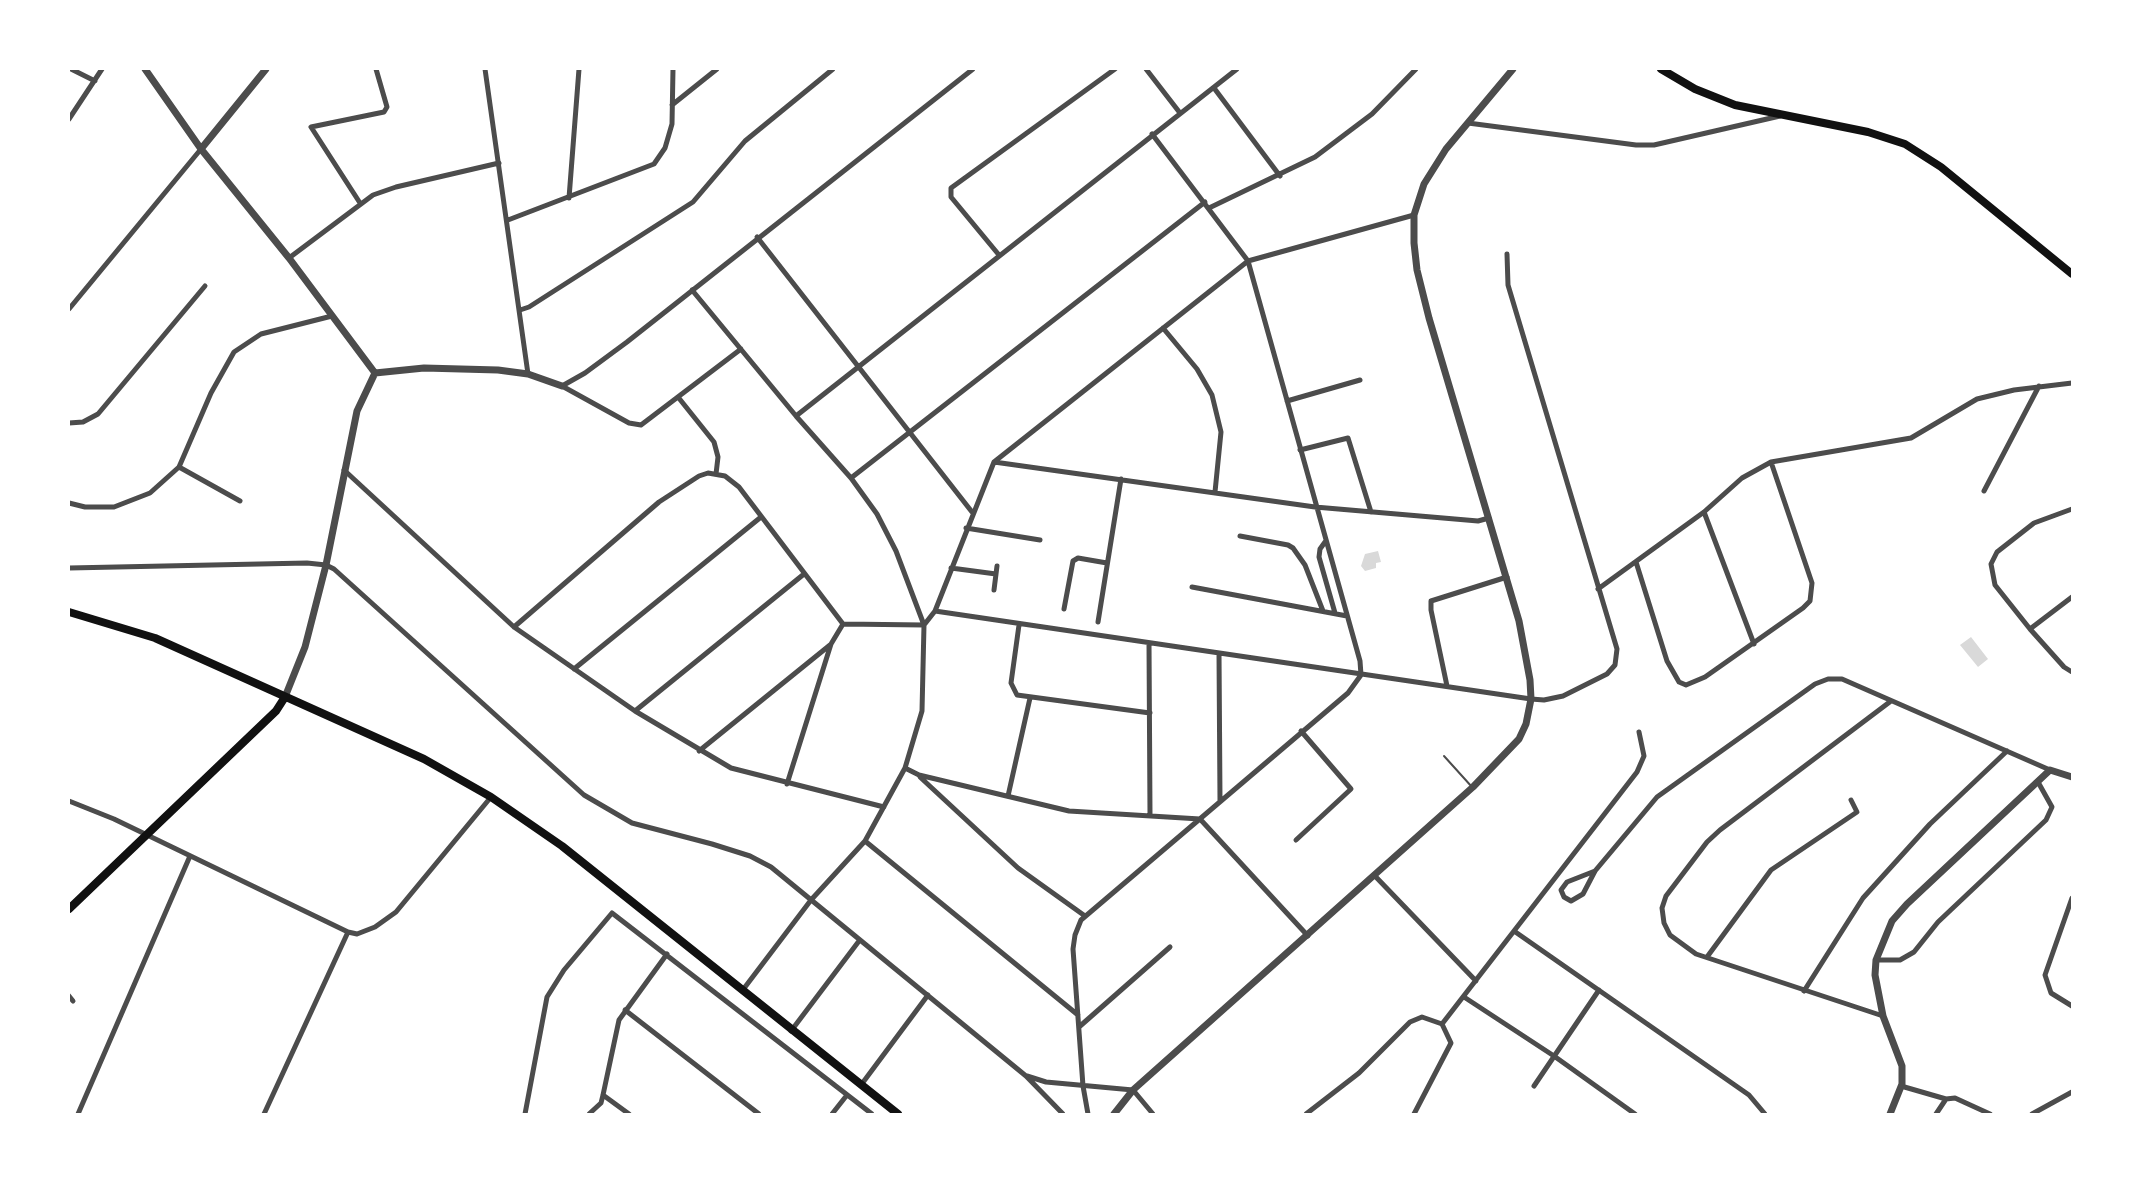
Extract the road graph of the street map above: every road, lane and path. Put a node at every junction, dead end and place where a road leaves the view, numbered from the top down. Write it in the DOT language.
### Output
graph roads {
  1 [pos="70,69"];
  2 [pos="102,69"];
  3 [pos="145,69"];
  4 [pos="266,69"];
  5 [pos="376,69"];
  6 [pos="485,69"];
  7 [pos="579,69"];
  8 [pos="673,69"];
  9 [pos="717,69"];
  10 [pos="833,69"];
  11 [pos="973,69"];
  12 [pos="1114,69"];
  13 [pos="1146,69"];
  14 [pos="1237,69"];
  15 [pos="1416,69"];
  16 [pos="1513,69"];
  17 [pos="1661,69"];
  18 [pos="94,81"];
  19 [pos="1214,88"];
  20 [pos="672,105"];
  21 [pos="1180,113"];
  22 [pos="1780,116"];
  23 [pos="69,119"];
  24 [pos="1468,123"];
  25 [pos="1152,134"];
  26 [pos="201,149"];
  27 [pos="499,163"];
  28 [pos="1280,176"];
  29 [pos="569,198"];
  30 [pos="1205,202"];
  31 [pos="360,203"];
  32 [pos="1209,208"];
  33 [pos="1414,215"];
  34 [pos="508,220"];
  35 [pos="757,237"];
  36 [pos="1507,254"];
  37 [pos="999,255"];
  38 [pos="289,258"];
  39 [pos="1248,261"];
  40 [pos="2072,274"];
  41 [pos="205,286"];
  42 [pos="692,290"];
  43 [pos="69,309"];
  44 [pos="519,310"];
  45 [pos="333,316"];
  46 [pos="1163,328"];
  47 [pos="741,349"];
  48 [pos="857,366"];
  49 [pos="375,374"];
  50 [pos="528,374"];
  51 [pos="578,378"];
  52 [pos="1360,380"];
  53 [pos="2072,382"];
  54 [pos="562,386"];
  55 [pos="2039,386"];
  56 [pos="575,393"];
  57 [pos="678,397"];
  58 [pos="1287,401"];
  59 [pos="796,416"];
  60 [pos="69,423"];
  61 [pos="908,434"];
  62 [pos="1300,450"];
  63 [pos="994,462"];
  64 [pos="1771,462"];
  65 [pos="178,467"];
  66 [pos="344,470"];
  67 [pos="716,474"];
  68 [pos="851,478"];
  69 [pos="1121,479"];
  70 [pos="1984,491"];
  71 [pos="1215,492"];
  72 [pos="240,501"];
  73 [pos="69,503"];
  74 [pos="1315,507"];
  75 [pos="2072,509"];
  76 [pos="972,512"];
  77 [pos="1371,512"];
  78 [pos="1704,512"];
  79 [pos="761,517"];
  80 [pos="1489,518"];
  81 [pos="966,528"];
  82 [pos="1240,536"];
  83 [pos="1040,540"];
  84 [pos="1325,542"];
  85 [pos="1636,562"];
  86 [pos="1107,563"];
  87 [pos="326,565"];
  88 [pos="997,566"];
  89 [pos="69,568"];
  90 [pos="951,568"];
  91 [pos="804,574"];
  92 [pos="996,574"];
  93 [pos="1507,577"];
  94 [pos="1192,586"];
  95 [pos="1598,589"];
  96 [pos="994,590"];
  97 [pos="2072,597"];
  98 [pos="1064,609"];
  99 [pos="935,611"];
  100 [pos="1323,611"];
  101 [pos="69,612"];
  102 [pos="1335,613"];
  103 [pos="1347,615"];
  104 [pos="1098,622"];
  105 [pos="843,624"];
  106 [pos="924,625"];
  107 [pos="1019,625"];
  108 [pos="514,627"];
  109 [pos="2030,629"];
  110 [pos="1149,643"];
  111 [pos="831,644"];
  112 [pos="1754,644"];
  113 [pos="1218,653"];
  114 [pos="574,669"];
  115 [pos="2072,672"];
  116 [pos="1361,675"];
  117 [pos="1447,686"];
  118 [pos="285,697"];
  119 [pos="1030,698"];
  120 [pos="1531,699"];
  121 [pos="1891,701"];
  122 [pos="635,711"];
  123 [pos="1149,713"];
  124 [pos="1301,731"];
  125 [pos="1639,732"];
  126 [pos="699,751"];
  127 [pos="2007,751"];
  128 [pos="1444,756"];
  129 [pos="905,768"];
  130 [pos="2050,770"];
  131 [pos="919,776"];
  132 [pos="2072,777"];
  133 [pos="2038,782"];
  134 [pos="787,784"];
  135 [pos="1473,787"];
  136 [pos="491,796"];
  137 [pos="1008,796"];
  138 [pos="1851,800"];
  139 [pos="69,801"];
  140 [pos="1220,801"];
  141 [pos="884,807"];
  142 [pos="1150,815"];
  143 [pos="1200,819"];
  144 [pos="145,835"];
  145 [pos="1296,840"];
  146 [pos="865,841"];
  147 [pos="190,856"];
  148 [pos="1595,871"];
  149 [pos="1374,875"];
  150 [pos="2072,898"];
  151 [pos="811,900"];
  152 [pos="69,909"];
  153 [pos="1085,916"];
  154 [pos="1514,931"];
  155 [pos="348,932"];
  156 [pos="1308,936"];
  157 [pos="859,941"];
  158 [pos="1170,947"];
  159 [pos="667,954"];
  160 [pos="1707,957"];
  161 [pos="1876,960"];
  162 [pos="1476,981"];
  163 [pos="1599,990"];
  164 [pos="742,991"];
  165 [pos="1804,991"];
  166 [pos="927,995"];
  167 [pos="1464,997"];
  168 [pos="2072,1006"];
  169 [pos="625,1010"];
  170 [pos="1078,1015"];
  171 [pos="1883,1016"];
  172 [pos="1442,1024"];
  173 [pos="1079,1027"];
  174 [pos="791,1031"];
  175 [pos="1554,1056"];
  176 [pos="1026,1076"];
  177 [pos="861,1085"];
  178 [pos="1083,1086"];
  179 [pos="1534,1086"];
  180 [pos="1901,1086"];
  181 [pos="1133,1090"];
  182 [pos="2072,1092"];
  183 [pos="603,1095"];
  184 [pos="847,1095"];
  185 [pos="1946,1099"];
  186 [pos="78,1114"];
  187 [pos="264,1114"];
  188 [pos="525,1114"];
  189 [pos="589,1114"];
  190 [pos="628,1114"];
  191 [pos="759,1114"];
  192 [pos="832,1114"];
  193 [pos="872,1114"];
  194 [pos="898,1114"];
  195 [pos="1063,1114"];
  196 [pos="1088,1114"];
  197 [pos="1114,1114"];
  198 [pos="1153,1114"];
  199 [pos="1306,1114"];
  200 [pos="1414,1114"];
  201 [pos="1635,1114"];
  202 [pos="1765,1114"];
  203 [pos="1890,1114"];
  204 [pos="1936,1114"];
  205 [pos="1990,1114"];
  206 [pos="2032,1114"];
  1 -- 18 [label="street"];
  2 -- 18 [label="street"];
  3 -- 26 [label="street"];
  4 -- 26 [label="street"];
  5 -- 31 [label="street"];
  6 -- 27 [label="street"];
  7 -- 29 [label="street"];
  8 -- 20 [label="street"];
  9 -- 20 [label="street"];
  10 -- 44 [label="street"];
  11 -- 35 [label="street"];
  12 -- 37 [label="street"];
  13 -- 21 [label="street"];
  14 -- 19 [label="street"];
  15 -- 28 [label="street"];
  16 -- 24 [label="street"];
  17 -- 22 [label="main road"];
  18 -- 23 [label="street"];
  19 -- 21 [label="street"];
  19 -- 28 [label="street"];
  20 -- 29 [label="street"];
  21 -- 25 [label="street"];
  22 -- 24 [label="street"];
  22 -- 40 [label="main road"];
  24 -- 33 [label="street"];
  25 -- 30 [label="street"];
  25 -- 37 [label="street"];
  26 -- 38 [label="street"];
  26 -- 43 [label="street"];
  27 -- 31 [label="street"];
  27 -- 34 [label="street"];
  28 -- 32 [label="street"];
  29 -- 34 [label="street"];
  30 -- 32 [label="street"];
  30 -- 61 [label="street"];
  31 -- 38 [label="street"];
  32 -- 39 [label="street"];
  33 -- 39 [label="street"];
  33 -- 80 [label="street"];
  34 -- 44 [label="street"];
  35 -- 42 [label="street"];
  35 -- 48 [label="street"];
  36 -- 95 [label="street"];
  37 -- 48 [label="street"];
  38 -- 45 [label="street"];
  39 -- 46 [label="street"];
  39 -- 58 [label="street"];
  41 -- 60 [label="street"];
  42 -- 47 [label="street"];
  42 -- 51 [label="street"];
  44 -- 50 [label="street"];
  45 -- 49 [label="street"];
  45 -- 65 [label="street"];
  46 -- 63 [label="street"];
  46 -- 71 [label="street"];
  47 -- 57 [label="street"];
  47 -- 59 [label="street"];
  48 -- 59 [label="street"];
  48 -- 61 [label="street"];
  49 -- 50 [label="street"];
  49 -- 66 [label="street"];
  50 -- 54 [label="street"];
  51 -- 54 [label="street"];
  51 -- 56 [label="street"];
  52 -- 58 [label="street"];
  53 -- 55 [label="street"];
  54 -- 56 [label="street"];
  55 -- 64 [label="street"];
  55 -- 70 [label="street"];
  56 -- 57 [label="street"];
  57 -- 67 [label="street"];
  58 -- 62 [label="street"];
  59 -- 68 [label="street"];
  61 -- 68 [label="street"];
  61 -- 76 [label="street"];
  62 -- 74 [label="street"];
  62 -- 77 [label="street"];
  63 -- 69 [label="street"];
  63 -- 76 [label="street"];
  64 -- 78 [label="street"];
  64 -- 112 [label="street"];
  65 -- 72 [label="street"];
  65 -- 73 [label="street"];
  66 -- 87 [label="street"];
  66 -- 108 [label="street"];
  67 -- 79 [label="street"];
  67 -- 108 [label="street"];
  68 -- 106 [label="street"];
  69 -- 71 [label="street"];
  69 -- 86 [label="street"];
  71 -- 74 [label="street"];
  74 -- 77 [label="street"];
  74 -- 84 [label="street"];
  75 -- 109 [label="street"];
  76 -- 81 [label="street"];
  77 -- 80 [label="street"];
  78 -- 85 [label="street"];
  78 -- 112 [label="street"];
  79 -- 91 [label="street"];
  79 -- 114 [label="street"];
  80 -- 93 [label="street"];
  81 -- 83 [label="street"];
  81 -- 90 [label="street"];
  82 -- 100 [label="street"];
  84 -- 102 [label="street"];
  84 -- 103 [label="street"];
  85 -- 95 [label="street"];
  85 -- 112 [label="street"];
  86 -- 98 [label="street"];
  86 -- 104 [label="street"];
  87 -- 89 [label="street"];
  87 -- 118 [label="street"];
  87 -- 151 [label="street"];
  88 -- 92 [label="street"];
  90 -- 92 [label="street"];
  90 -- 99 [label="street"];
  91 -- 105 [label="street"];
  91 -- 122 [label="street"];
  92 -- 96 [label="street"];
  93 -- 117 [label="street"];
  93 -- 120 [label="street"];
  94 -- 100 [label="street"];
  95 -- 120 [label="street"];
  97 -- 109 [label="street"];
  99 -- 106 [label="street"];
  99 -- 107 [label="street"];
  100 -- 102 [label="street"];
  101 -- 118 [label="main road"];
  102 -- 103 [label="street"];
  103 -- 116 [label="street"];
  105 -- 106 [label="street"];
  105 -- 111 [label="street"];
  106 -- 129 [label="street"];
  107 -- 110 [label="street"];
  107 -- 119 [label="street"];
  108 -- 114 [label="street"];
  109 -- 115 [label="street"];
  110 -- 113 [label="street"];
  110 -- 123 [label="street"];
  111 -- 126 [label="street"];
  111 -- 134 [label="street"];
  113 -- 116 [label="street"];
  113 -- 140 [label="street"];
  114 -- 122 [label="street"];
  116 -- 117 [label="street"];
  116 -- 124 [label="street"];
  117 -- 120 [label="street"];
  118 -- 136 [label="main road"];
  118 -- 144 [label="main road"];
  119 -- 123 [label="street"];
  119 -- 137 [label="street"];
  120 -- 135 [label="street"];
  121 -- 127 [label="street"];
  121 -- 148 [label="street"];
  121 -- 160 [label="street"];
  122 -- 126 [label="street"];
  123 -- 142 [label="street"];
  124 -- 140 [label="street"];
  124 -- 145 [label="street"];
  125 -- 154 [label="street"];
  126 -- 134 [label="street"];
  127 -- 130 [label="street"];
  127 -- 165 [label="street"];
  128 -- 135 [label="lane"];
  129 -- 131 [label="street"];
  129 -- 141 [label="street"];
  130 -- 132 [label="street"];
  130 -- 133 [label="street"];
  131 -- 137 [label="street"];
  131 -- 153 [label="street"];
  133 -- 161 [label="street"];
  133 -- 161 [label="street"];
  134 -- 141 [label="street"];
  135 -- 149 [label="street"];
  136 -- 155 [label="street"];
  136 -- 164 [label="main road"];
  137 -- 142 [label="street"];
  138 -- 160 [label="street"];
  139 -- 144 [label="street"];
  140 -- 143 [label="street"];
  141 -- 146 [label="street"];
  142 -- 143 [label="street"];
  143 -- 153 [label="street"];
  143 -- 156 [label="street"];
  144 -- 147 [label="street"];
  144 -- 152 [label="main road"];
  146 -- 151 [label="street"];
  146 -- 170 [label="street"];
  147 -- 155 [label="street"];
  147 -- 186 [label="street"];
  148 -- 148 [label="street"];
  149 -- 156 [label="street"];
  149 -- 162 [label="street"];
  150 -- 168 [label="street"];
  151 -- 157 [label="street"];
  151 -- 164 [label="street"];
  153 -- 170 [label="street"];
  154 -- 162 [label="street"];
  154 -- 163 [label="street"];
  155 -- 187 [label="street"];
  156 -- 181 [label="street"];
  157 -- 166 [label="street"];
  157 -- 174 [label="street"];
  158 -- 173 [label="street"];
  159 -- 169 [label="street"];
  159 -- 184 [label="street"];
  159 -- 188 [label="street"];
  160 -- 165 [label="street"];
  161 -- 171 [label="street"];
  162 -- 167 [label="street"];
  163 -- 175 [label="street"];
  163 -- 202 [label="street"];
  164 -- 174 [label="main road"];
  165 -- 171 [label="street"];
  166 -- 176 [label="street"];
  166 -- 177 [label="street"];
  167 -- 172 [label="street"];
  167 -- 175 [label="street"];
  169 -- 183 [label="street"];
  169 -- 191 [label="street"];
  170 -- 173 [label="street"];
  171 -- 180 [label="street"];
  172 -- 199 [label="street"];
  172 -- 200 [label="street"];
  173 -- 178 [label="street"];
  174 -- 177 [label="main road"];
  175 -- 179 [label="street"];
  175 -- 201 [label="street"];
  176 -- 178 [label="street"];
  176 -- 195 [label="street"];
  177 -- 194 [label="main road"];
  178 -- 181 [label="street"];
  178 -- 196 [label="street"];
  180 -- 185 [label="street"];
  180 -- 203 [label="street"];
  181 -- 197 [label="street"];
  181 -- 198 [label="street"];
  182 -- 206 [label="street"];
  183 -- 189 [label="street"];
  183 -- 190 [label="street"];
  184 -- 192 [label="street"];
  184 -- 193 [label="street"];
  185 -- 204 [label="street"];
  185 -- 205 [label="street"];
}
